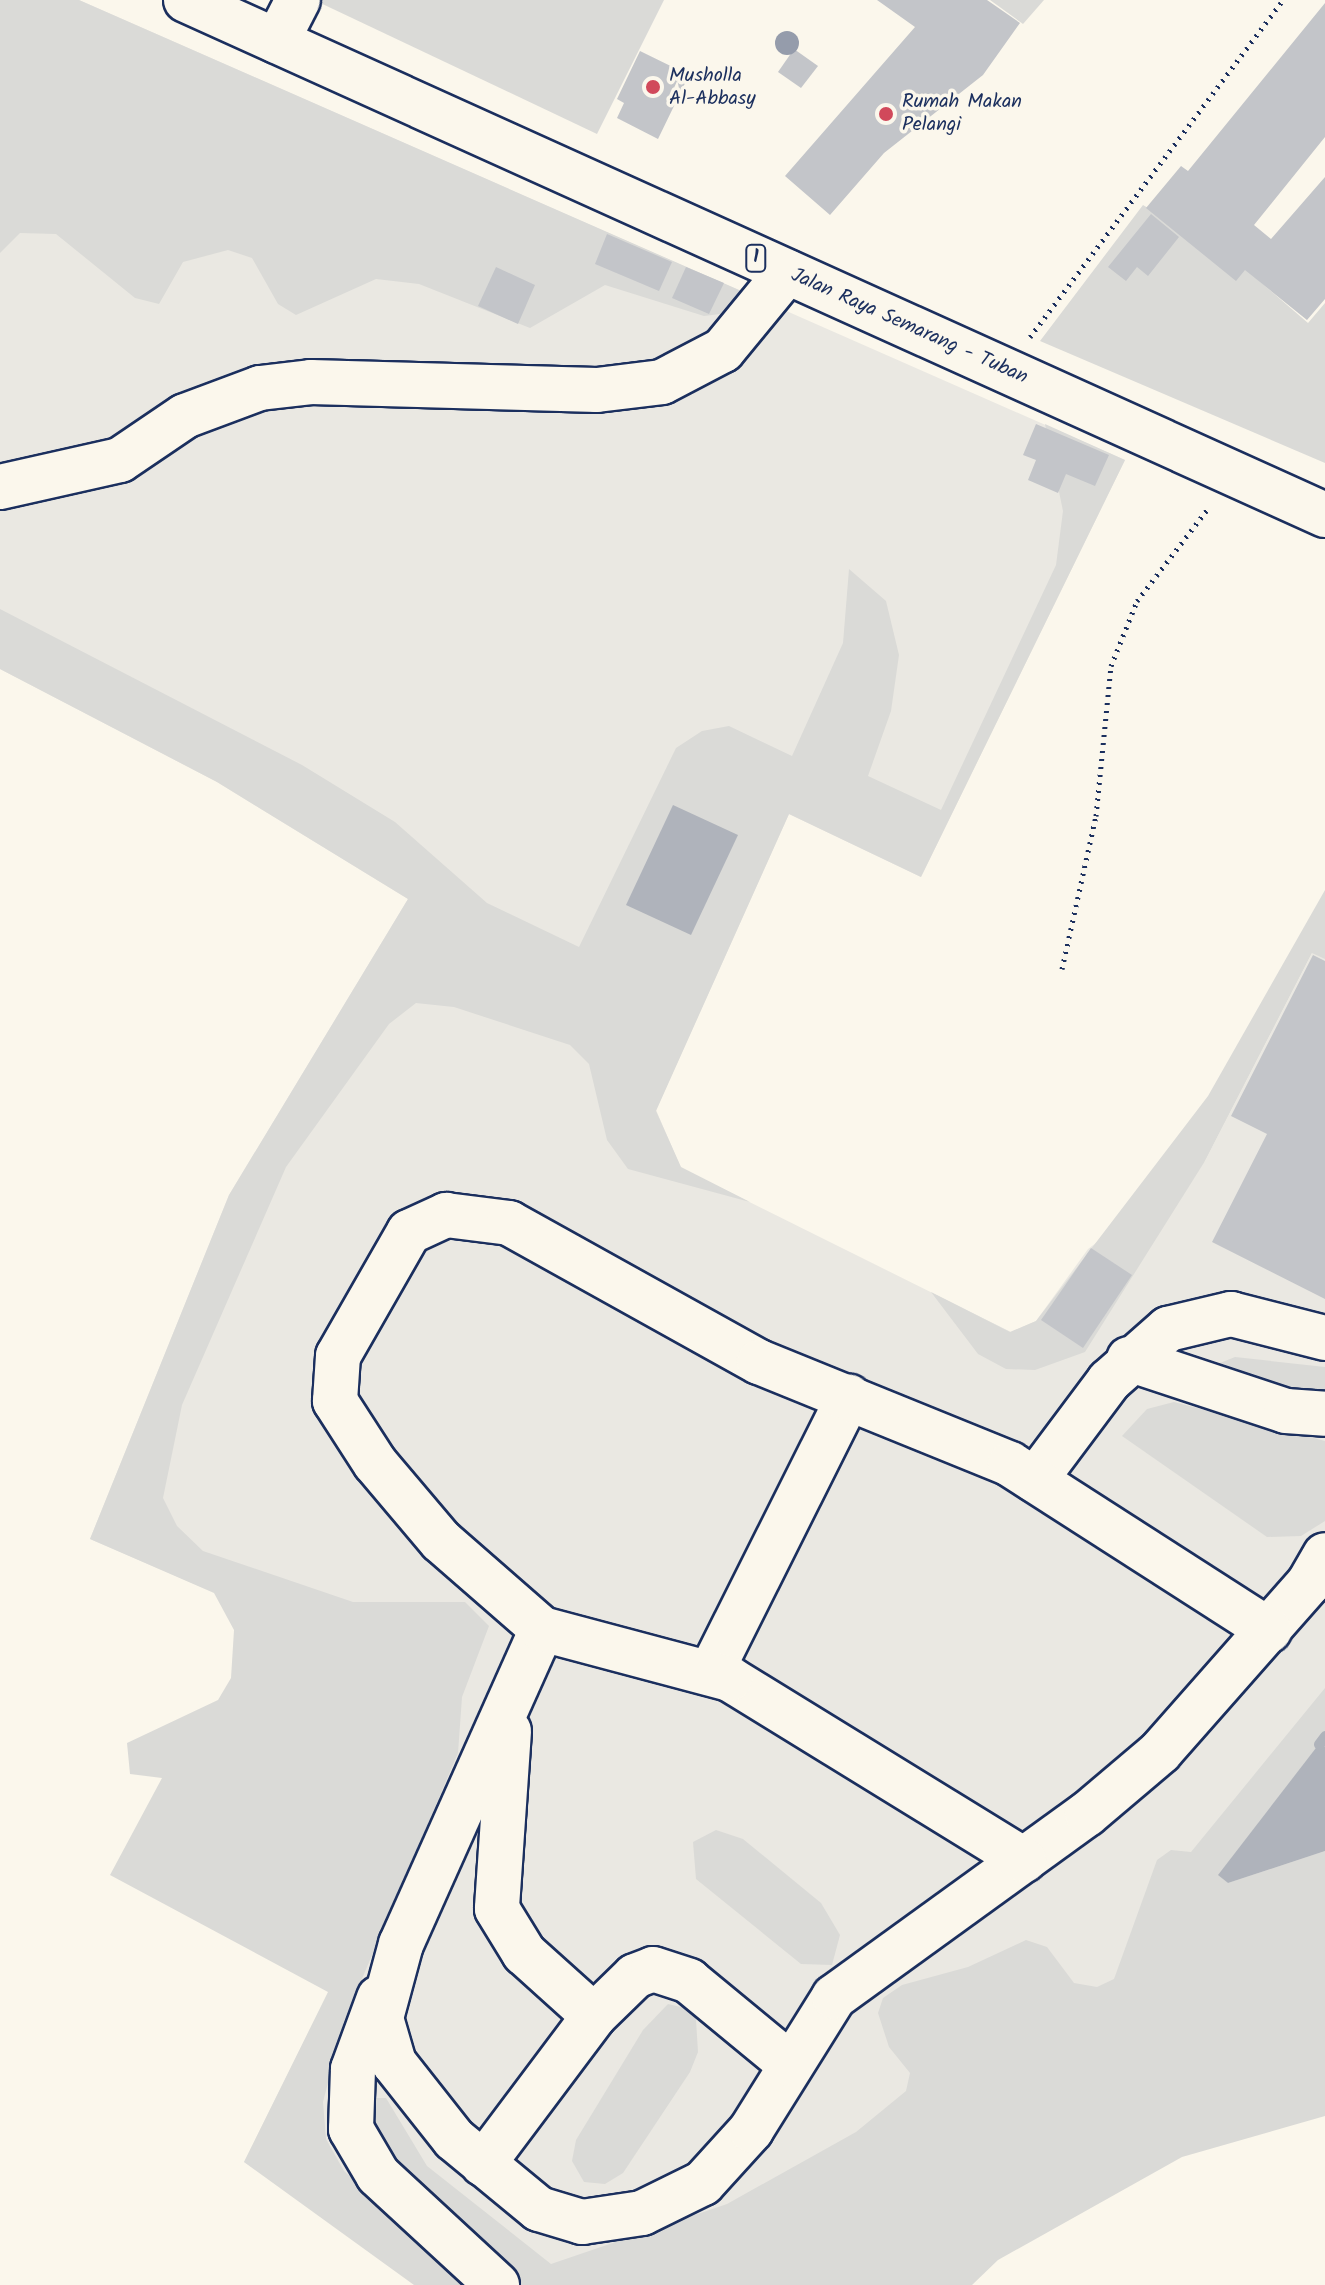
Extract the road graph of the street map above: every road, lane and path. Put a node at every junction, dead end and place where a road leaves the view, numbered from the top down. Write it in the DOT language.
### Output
graph roads {
  1 [pos="186,0"];
  2 [pos="298,0"];
  3 [pos="1283,0"];
  4 [pos="277,41"];
  5 [pos="787,272"];
  6 [pos="1006,371"];
  7 [pos="1231,472"];
  8 [pos="0,487"];
  9 [pos="1325,515"];
  10 [pos="1062,969"];
  11 [pos="1325,1338"];
  12 [pos="1129,1359"];
  13 [pos="849,1397"];
  14 [pos="1325,1414"];
  15 [pos="1035,1480"];
  16 [pos="1320,1571"];
  17 [pos="542,1629"];
  18 [pos="1269,1630"];
  19 [pos="711,1672"];
  20 [pos="514,1688"];
  21 [pos="1024,1860"];
  22 [pos="401,1944"];
  23 [pos="594,2016"];
  24 [pos="791,2065"];
  25 [pos="483,2164"];
  26 [pos="497,2285"];
  1 -- 4 [label="main road, Jalan Raya Semarang - Tuban / 1"];
  2 -- 4 [label="main road"];
  3 -- 6 [label="path"];
  4 -- 5 [label="main road, Jalan Raya Semarang - Tuban / 1"];
  5 -- 6 [label="main road, Jalan Raya Semarang - Tuban / 1"];
  5 -- 8 [label="main road"];
  6 -- 7 [label="main road, Jalan Raya Semarang - Tuban / 1"];
  7 -- 9 [label="main road, Jalan Raya Semarang - Tuban / 1"];
  7 -- 10 [label="path"];
  11 -- 12 [label="main road"];
  12 -- 14 [label="main road"];
  12 -- 15 [label="main road"];
  13 -- 15 [label="main road"];
  13 -- 17 [label="main road"];
  13 -- 19 [label="main road"];
  15 -- 18 [label="main road"];
  16 -- 18 [label="main road"];
  17 -- 19 [label="main road"];
  17 -- 20 [label="main road"];
  18 -- 21 [label="main road"];
  19 -- 21 [label="main road"];
  20 -- 22 [label="main road"];
  20 -- 23 [label="main road"];
  21 -- 24 [label="main road"];
  22 -- 25 [label="main road"];
  22 -- 26 [label="main road"];
  23 -- 24 [label="main road"];
  23 -- 25 [label="main road"];
  24 -- 25 [label="main road"];
}
